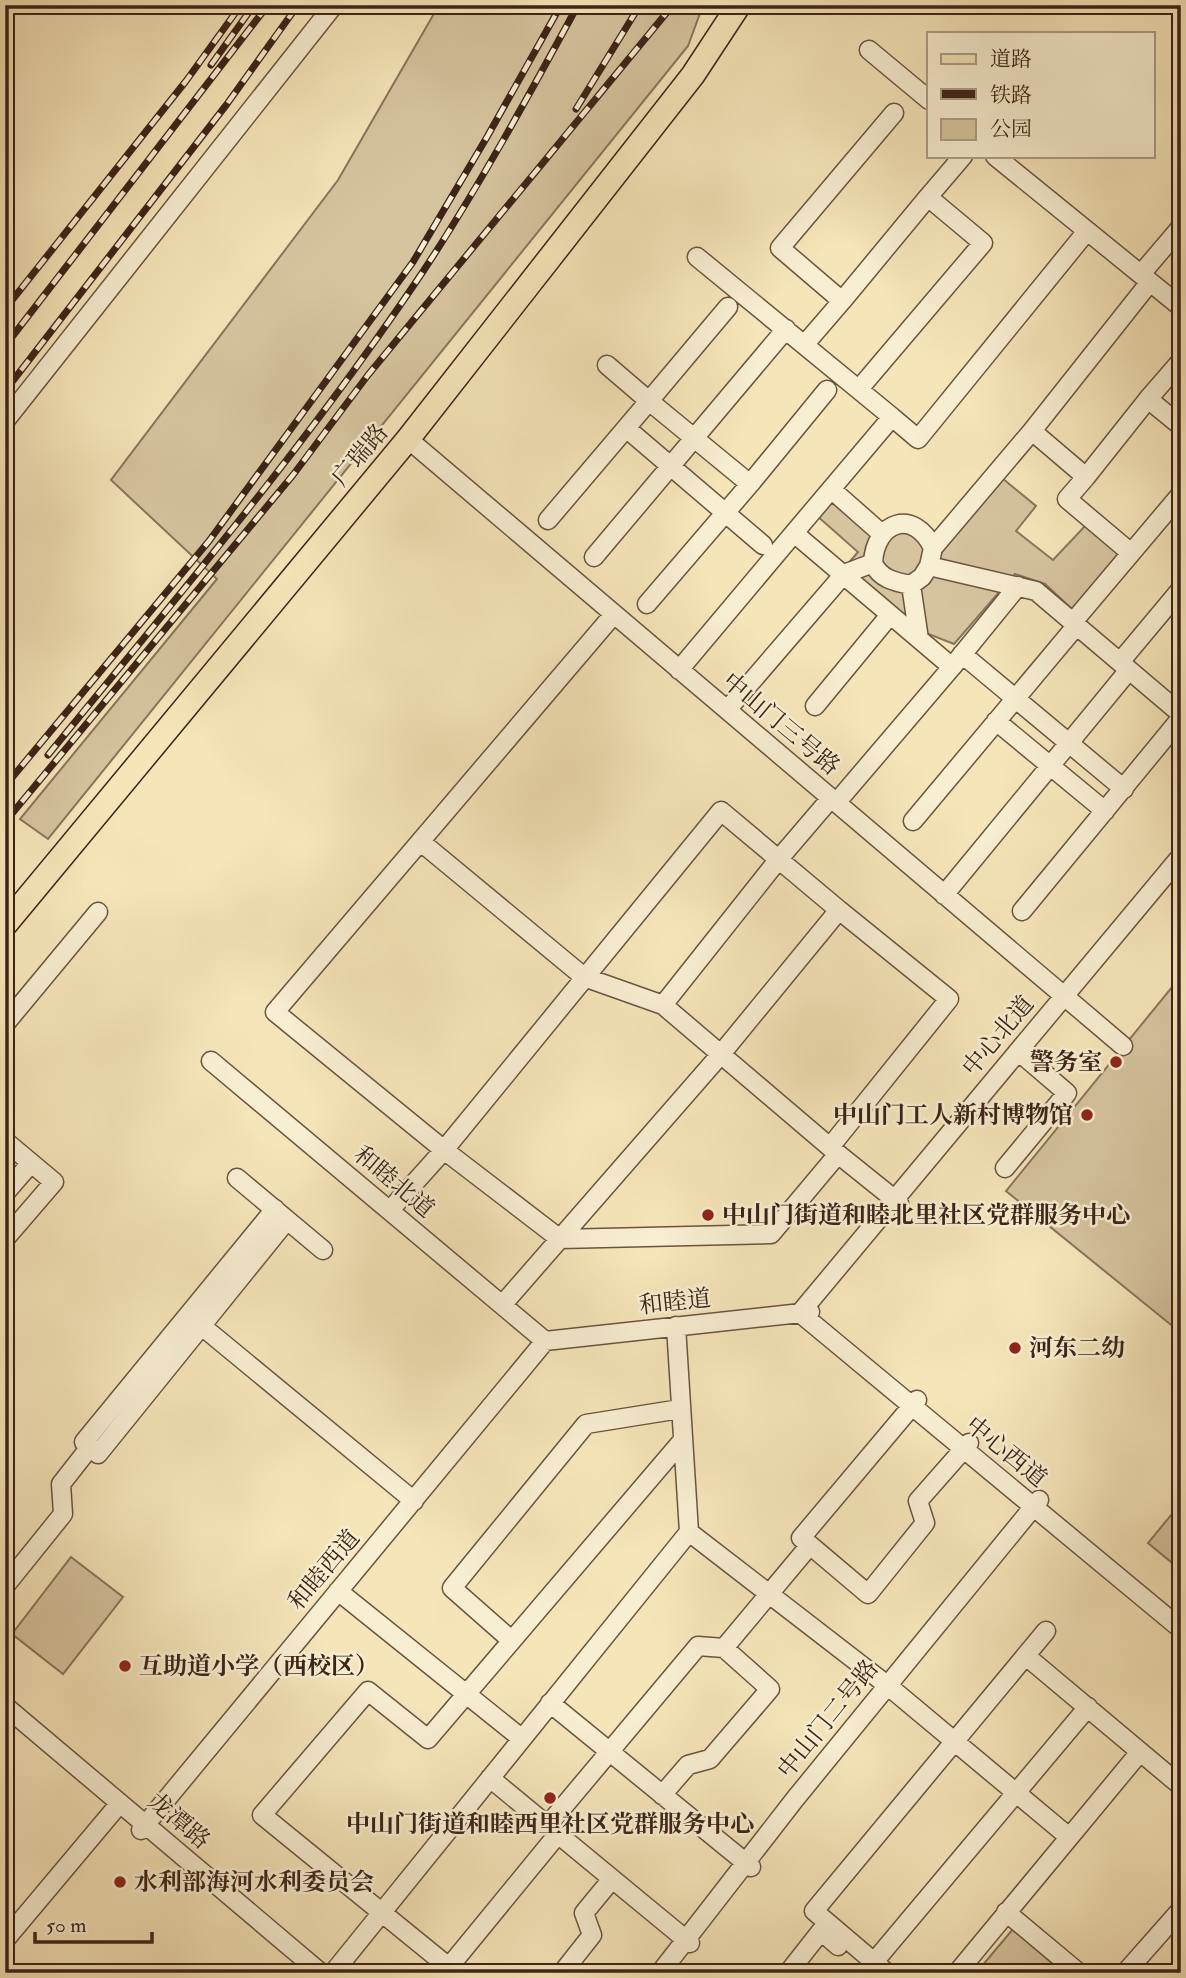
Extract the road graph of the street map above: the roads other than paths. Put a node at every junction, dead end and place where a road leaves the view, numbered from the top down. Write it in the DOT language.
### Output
graph roads {
  1 [pos="334,5"];
  2 [pos="739,5"];
  3 [pos="869,50"];
  4 [pos="927,98"];
  5 [pos="894,113"];
  6 [pos="961,158"];
  7 [pos="997,158"];
  8 [pos="928,197"];
  9 [pos="1181,228"];
  10 [pos="1087,231"];
  11 [pos="697,257"];
  12 [pos="1145,278"];
  13 [pos="842,301"];
  14 [pos="728,307"];
  15 [pos="1181,307"];
  16 [pos="786,329"];
  17 [pos="806,344"];
  18 [pos="1181,361"];
  19 [pos="607,366"];
  20 [pos="859,389"];
  21 [pos="827,390"];
  22 [pos="1148,399"];
  23 [pos="649,401"];
  24 [pos="892,417"];
  25 [pos="5,421"];
  26 [pos="1181,426"];
  27 [pos="626,428"];
  28 [pos="1032,431"];
  29 [pos="694,438"];
  30 [pos="408,439"];
  31 [pos="671,467"];
  32 [pos="1086,477"];
  33 [pos="750,484"];
  34 [pos="831,489"];
  35 [pos="1181,494"];
  36 [pos="726,513"];
  37 [pos="548,520"];
  38 [pos="794,533"];
  39 [pos="882,534"];
  40 [pos="763,545"];
  41 [pos="1131,553"];
  42 [pos="594,557"];
  43 [pos="931,557"];
  44 [pos="873,563"];
  45 [pos="844,574"];
  46 [pos="911,585"];
  47 [pos="1018,586"];
  48 [pos="1181,589"];
  49 [pos="646,604"];
  50 [pos="614,614"];
  51 [pos="890,615"];
  52 [pos="1075,623"];
  53 [pos="919,639"];
  54 [pos="957,660"];
  55 [pos="1125,666"];
  56 [pos="680,670"];
  57 [pos="1015,698"];
  58 [pos="815,706"];
  59 [pos="727,710"];
  60 [pos="1181,716"];
  61 [pos="996,721"];
  62 [pos="1070,743"];
  63 [pos="1051,766"];
  64 [pos="1124,789"];
  65 [pos="833,801"];
  66 [pos="1105,811"];
  67 [pos="913,821"];
  68 [pos="421,842"];
  69 [pos="1181,856"];
  70 [pos="778,860"];
  71 [pos="1181,866"];
  72 [pos="944,895"];
  73 [pos="839,910"];
  74 [pos="1022,911"];
  75 [pos="99,912"];
  76 [pos="5,925"];
  77 [pos="584,978"];
  78 [pos="1066,998"];
  79 [pos="663,1005"];
  80 [pos="5,1024"];
  81 [pos="1123,1046"];
  82 [pos="1021,1053"];
  83 [pos="721,1054"];
  84 [pos="211,1061"];
  85 [pos="5,1141"];
  86 [pos="444,1150"];
  87 [pos="834,1151"];
  88 [pos="31,1163"];
  89 [pos="1004,1168"];
  90 [pos="237,1178"];
  91 [pos="5,1193"];
  92 [pos="897,1200"];
  93 [pos="390,1210"];
  94 [pos="281,1215"];
  95 [pos="5,1239"];
  96 [pos="560,1239"];
  97 [pos="323,1250"];
  98 [pos="503,1304"];
  99 [pos="805,1313"];
  100 [pos="195,1320"];
  101 [pos="676,1326"];
  102 [pos="545,1341"];
  103 [pos="914,1403"];
  104 [pos="680,1409"];
  105 [pos="682,1441"];
  106 [pos="966,1446"];
  107 [pos="414,1501"];
  108 [pos="1039,1506"];
  109 [pos="689,1532"];
  110 [pos="810,1545"];
  111 [pos="5,1586"];
  112 [pos="338,1591"];
  113 [pos="768,1595"];
  114 [pos="1181,1617"];
  115 [pos="1181,1629"];
  116 [pos="1046,1631"];
  117 [pos="511,1640"];
  118 [pos="724,1648"];
  119 [pos="1026,1656"];
  120 [pos="889,1688"];
  121 [pos="467,1695"];
  122 [pos="550,1703"];
  123 [pos="5,1706"];
  124 [pos="1088,1707"];
  125 [pos="5,1717"];
  126 [pos="522,1738"];
  127 [pos="955,1742"];
  128 [pos="1140,1752"];
  129 [pos="609,1753"];
  130 [pos="491,1778"];
  131 [pos="1181,1786"];
  132 [pos="1015,1792"];
  133 [pos="662,1795"];
  134 [pos="118,1806"];
  135 [pos="144,1828"];
  136 [pos="553,1830"];
  137 [pos="1069,1837"];
  138 [pos="748,1865"];
  139 [pos="612,1879"];
  140 [pos="1006,1912"];
  141 [pos="381,1913"];
  142 [pos="1181,1913"];
  143 [pos="5,1940"];
  144 [pos="687,1941"];
  145 [pos="877,1969"];
  146 [pos="452,1970"];
  147 [pos="310,1973"];
  148 [pos="321,1973"];
  149 [pos="333,1973"];
  150 [pos="562,1973"];
  151 [pos="660,1973"];
  152 [pos="668,1973"];
  153 [pos="788,1973"];
  154 [pos="957,1973"];
  155 [pos="1079,1973"];
  156 [pos="1125,1973"];
  1 -- 25 [label="street"];
  2 -- 30 [label="main road, 广瑞路"];
  3 -- 4 [label="street"];
  5 -- 13 [label="street"];
  6 -- 8 [label="street"];
  7 -- 10 [label="street"];
  8 -- 13 [label="street"];
  8 -- 20 [label="street"];
  9 -- 12 [label="street"];
  10 -- 12 [label="street"];
  10 -- 24 [label="street"];
  11 -- 16 [label="street"];
  12 -- 15 [label="street"];
  12 -- 28 [label="street"];
  13 -- 17 [label="street"];
  14 -- 23 [label="street"];
  16 -- 17 [label="street"];
  16 -- 29 [label="street"];
  17 -- 20 [label="street"];
  18 -- 22 [label="street"];
  19 -- 23 [label="street"];
  20 -- 24 [label="street"];
  21 -- 33 [label="street"];
  22 -- 26 [label="street"];
  22 -- 32 [label="street"];
  23 -- 27 [label="street"];
  23 -- 29 [label="street"];
  24 -- 34 [label="street"];
  27 -- 31 [label="street"];
  27 -- 37 [label="street"];
  28 -- 32 [label="street"];
  28 -- 43 [label="street"];
  29 -- 31 [label="street"];
  29 -- 33 [label="street"];
  30 -- 50 [label="street, 中山门三号路"];
  30 -- 76 [label="main road, 广瑞路"];
  31 -- 36 [label="street"];
  31 -- 42 [label="street"];
  32 -- 41 [label="street"];
  33 -- 36 [label="street"];
  34 -- 38 [label="street"];
  34 -- 39 [label="street"];
  35 -- 41 [label="street"];
  36 -- 40 [label="street"];
  36 -- 49 [label="street"];
  38 -- 45 [label="street"];
  38 -- 56 [label="street"];
  39 -- 43 [label="street"];
  39 -- 44 [label="street"];
  41 -- 52 [label="street"];
  43 -- 46 [label="street"];
  43 -- 47 [label="street"];
  44 -- 45 [label="street"];
  44 -- 46 [label="street"];
  45 -- 51 [label="street"];
  45 -- 59 [label="street"];
  46 -- 53 [label="street"];
  47 -- 52 [label="street"];
  47 -- 54 [label="street"];
  48 -- 55 [label="street"];
  50 -- 56 [label="street, 中山门三号路"];
  50 -- 68 [label="street"];
  51 -- 53 [label="street"];
  51 -- 58 [label="street"];
  52 -- 55 [label="street"];
  52 -- 57 [label="street"];
  53 -- 54 [label="street"];
  54 -- 57 [label="street"];
  54 -- 65 [label="street"];
  55 -- 60 [label="street"];
  55 -- 62 [label="street"];
  56 -- 59 [label="street, 中山门三号路"];
  57 -- 61 [label="street"];
  57 -- 62 [label="street"];
  59 -- 65 [label="street, 中山门三号路"];
  60 -- 64 [label="street"];
  61 -- 63 [label="street"];
  61 -- 67 [label="street"];
  62 -- 63 [label="street"];
  62 -- 64 [label="street"];
  63 -- 66 [label="street"];
  63 -- 72 [label="street"];
  64 -- 66 [label="street"];
  65 -- 70 [label="street"];
  65 -- 72 [label="street, 中山门三号路"];
  66 -- 74 [label="street"];
  68 -- 77 [label="street"];
  68 -- 86 [label="street"];
  69 -- 78 [label="street, 中心北道"];
  70 -- 73 [label="street"];
  70 -- 77 [label="street"];
  70 -- 79 [label="street"];
  71 -- 78 [label="street, 中心北道"];
  72 -- 78 [label="street, 中山门三号路"];
  73 -- 83 [label="street"];
  73 -- 87 [label="street"];
  75 -- 80 [label="street"];
  77 -- 79 [label="street"];
  77 -- 86 [label="street"];
  78 -- 81 [label="street, 中山门三号路"];
  78 -- 82 [label="street, 中心北道"];
  79 -- 83 [label="street"];
  82 -- 89 [label="street"];
  82 -- 92 [label="street, 中心北道"];
  83 -- 87 [label="street"];
  83 -- 96 [label="street"];
  84 -- 93 [label="street, 和睦北道"];
  85 -- 88 [label="street"];
  86 -- 93 [label="street"];
  86 -- 96 [label="street"];
  87 -- 92 [label="street"];
  87 -- 96 [label="street"];
  88 -- 91 [label="street"];
  88 -- 95 [label="street"];
  90 -- 94 [label="street"];
  92 -- 99 [label="street, 中心北道"];
  93 -- 98 [label="street, 和睦北道"];
  94 -- 97 [label="street"];
  94 -- 100 [label="street"];
  96 -- 98 [label="street"];
  98 -- 102 [label="street, 和睦北道"];
  99 -- 101 [label="street, 和睦道"];
  99 -- 103 [label="street, 中心西道"];
  100 -- 107 [label="street"];
  100 -- 111 [label="street"];
  101 -- 102 [label="street, 和睦道"];
  101 -- 104 [label="street"];
  102 -- 107 [label="street, 和睦西道"];
  103 -- 106 [label="street, 中心西道"];
  103 -- 110 [label="street"];
  104 -- 105 [label="street"];
  104 -- 117 [label="street"];
  105 -- 109 [label="street"];
  105 -- 117 [label="street"];
  106 -- 108 [label="street, 中心西道"];
  106 -- 110 [label="street"];
  107 -- 112 [label="street, 和睦西道"];
  108 -- 114 [label="street, 中心西道"];
  108 -- 115 [label="street, 中心西道"];
  108 -- 120 [label="street, 中山门二号路"];
  109 -- 113 [label="street"];
  109 -- 122 [label="street"];
  110 -- 113 [label="street"];
  112 -- 121 [label="street"];
  112 -- 135 [label="street, 和睦西道"];
  113 -- 118 [label="street"];
  113 -- 120 [label="street"];
  116 -- 119 [label="street"];
  117 -- 121 [label="street"];
  118 -- 129 [label="street"];
  118 -- 133 [label="street"];
  119 -- 124 [label="street"];
  119 -- 127 [label="street"];
  120 -- 127 [label="street"];
  120 -- 138 [label="street, 中山门二号路"];
  121 -- 126 [label="street"];
  121 -- 141 [label="street"];
  122 -- 126 [label="street"];
  122 -- 129 [label="street"];
  123 -- 134 [label="street, 龙潭路"];
  124 -- 128 [label="street"];
  124 -- 132 [label="street"];
  125 -- 134 [label="street, 龙潭路"];
  126 -- 130 [label="street"];
  127 -- 132 [label="street"];
  127 -- 145 [label="street"];
  128 -- 131 [label="street"];
  128 -- 137 [label="street"];
  129 -- 133 [label="street"];
  129 -- 136 [label="street"];
  130 -- 136 [label="street"];
  130 -- 141 [label="street"];
  132 -- 137 [label="street"];
  132 -- 145 [label="street"];
  133 -- 138 [label="street"];
  134 -- 135 [label="street, 龙潭路"];
  134 -- 143 [label="street"];
  135 -- 147 [label="street, 龙潭路"];
  135 -- 148 [label="street, 龙潭路"];
  136 -- 139 [label="street"];
  136 -- 146 [label="street"];
  137 -- 140 [label="street"];
  138 -- 144 [label="street, 中山门二号路"];
  139 -- 144 [label="street"];
  139 -- 150 [label="street"];
  140 -- 154 [label="street"];
  140 -- 155 [label="street"];
  141 -- 146 [label="street"];
  141 -- 149 [label="street"];
  142 -- 156 [label="street"];
  144 -- 151 [label="street, 中山门二号路"];
  144 -- 152 [label="street, 中山门二号路"];
  145 -- 153 [label="street"];
}
